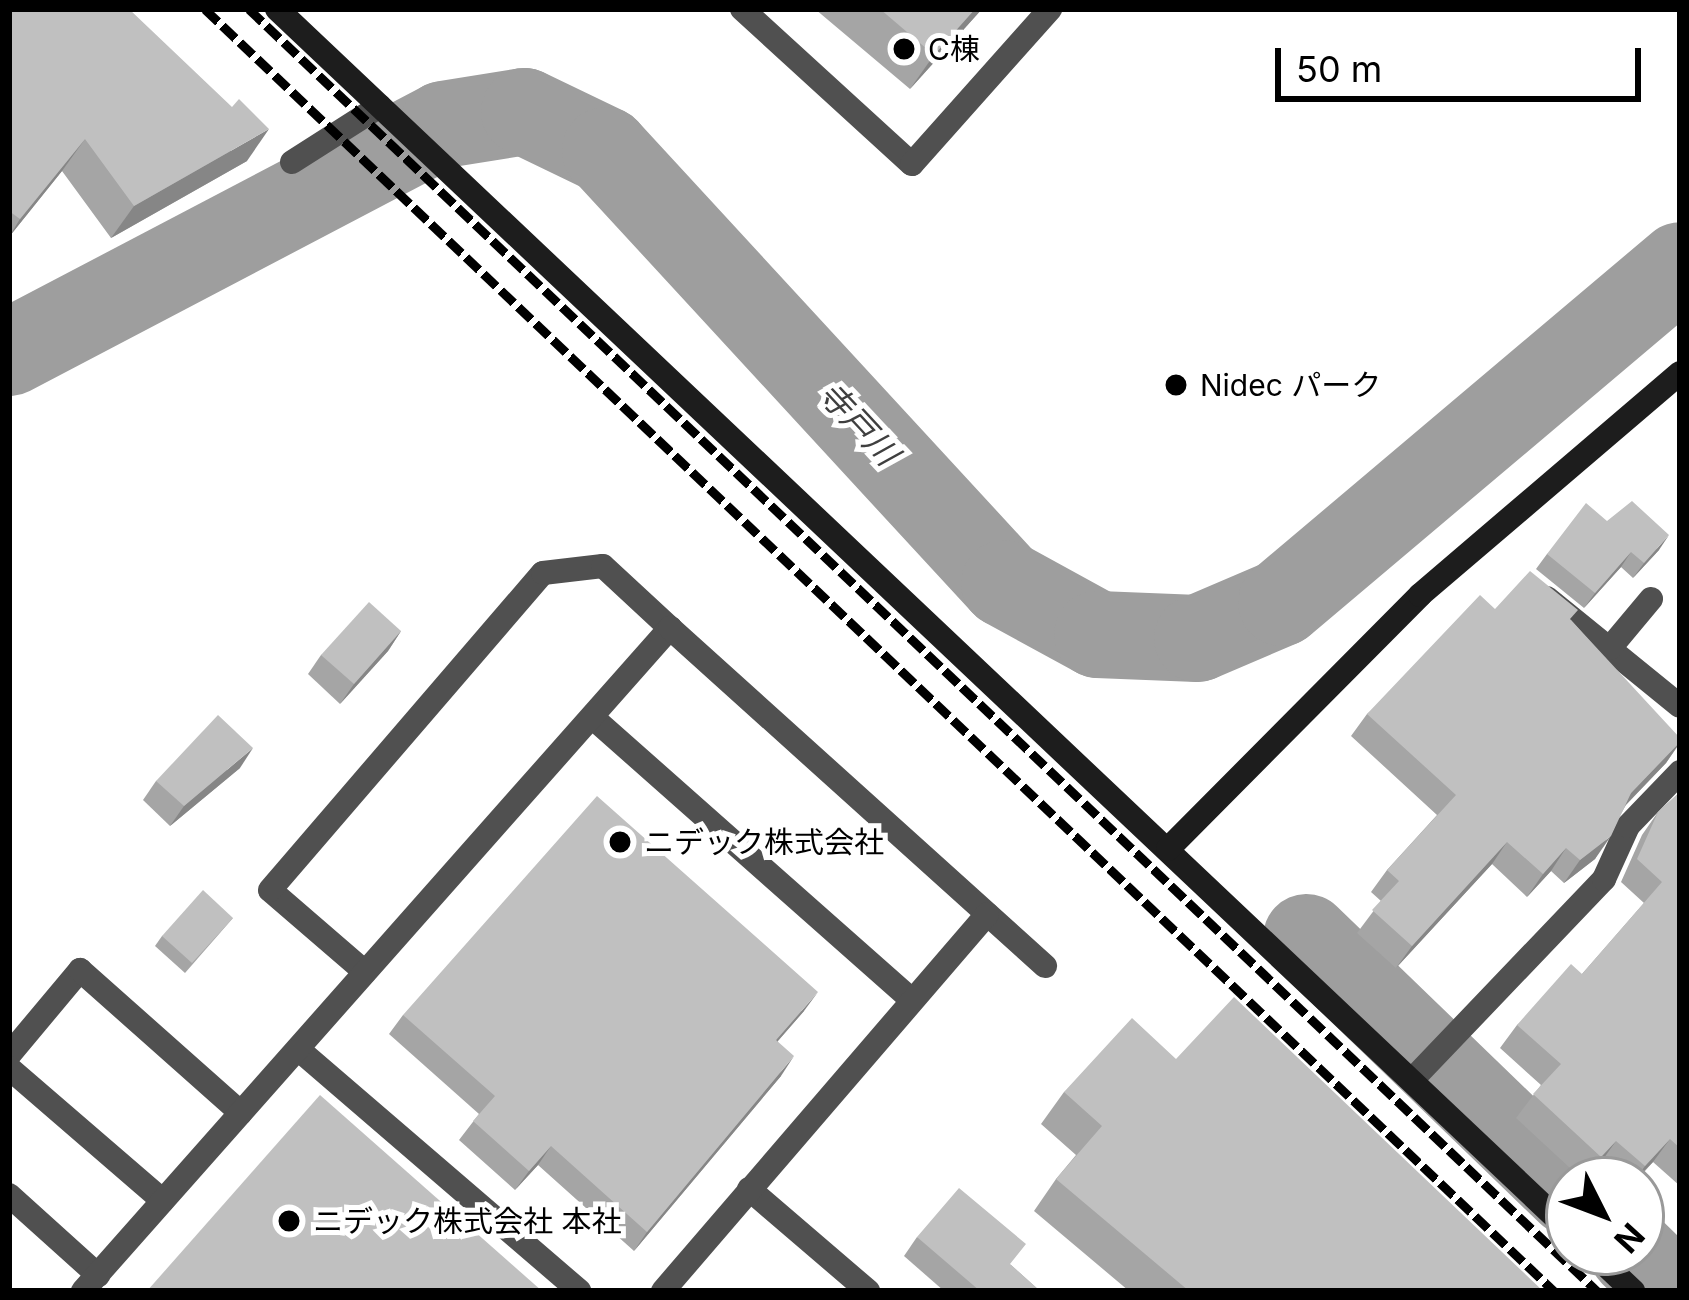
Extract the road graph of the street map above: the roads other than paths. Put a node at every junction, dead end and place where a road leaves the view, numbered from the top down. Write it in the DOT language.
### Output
graph roads {
  1 [pos="277,9"];
  2 [pos="742,9"];
  3 [pos="1050,9"];
  4 [pos="380,106"];
  5 [pos="292,162"];
  6 [pos="1680,373"];
  7 [pos="1525,581"];
  8 [pos="1651,599"];
  9 [pos="670,628"];
  10 [pos="1610,648"];
  11 [pos="1680,706"];
  12 [pos="592,717"];
  13 [pos="1680,772"];
  14 [pos="1168,849"];
  15 [pos="987,914"];
  16 [pos="1045,966"];
  17 [pos="365,972"];
  18 [pos="912,1000"];
  19 [pos="298,1048"];
  20 [pos="9,1055"];
  21 [pos="9,1068"];
  22 [pos="1412,1080"];
  23 [pos="242,1113"];
  24 [pos="749,1189"];
  25 [pos="9,1195"];
  26 [pos="163,1201"];
  27 [pos="1545,1207"];
  28 [pos="90,1283"];
  29 [pos="580,1291"];
  30 [pos="662,1291"];
  31 [pos="868,1291"];
  1 -- 4 [label="street"];
  2 -- 3 [label="street"];
  4 -- 5 [label="street"];
  4 -- 14 [label="street"];
  6 -- 14 [label="street"];
  7 -- 10 [label="street"];
  8 -- 10 [label="street"];
  9 -- 12 [label="street"];
  9 -- 15 [label="street"];
  9 -- 17 [label="street"];
  10 -- 11 [label="street"];
  12 -- 17 [label="street"];
  12 -- 18 [label="street"];
  13 -- 22 [label="street"];
  14 -- 22 [label="street"];
  15 -- 16 [label="street"];
  15 -- 18 [label="street"];
  17 -- 19 [label="street"];
  18 -- 24 [label="street"];
  19 -- 23 [label="street"];
  19 -- 29 [label="street"];
  20 -- 23 [label="street"];
  21 -- 26 [label="street"];
  22 -- 27 [label="street"];
  23 -- 26 [label="street"];
  24 -- 30 [label="street"];
  24 -- 31 [label="street"];
  25 -- 28 [label="street"];
  26 -- 28 [label="street"];
}
